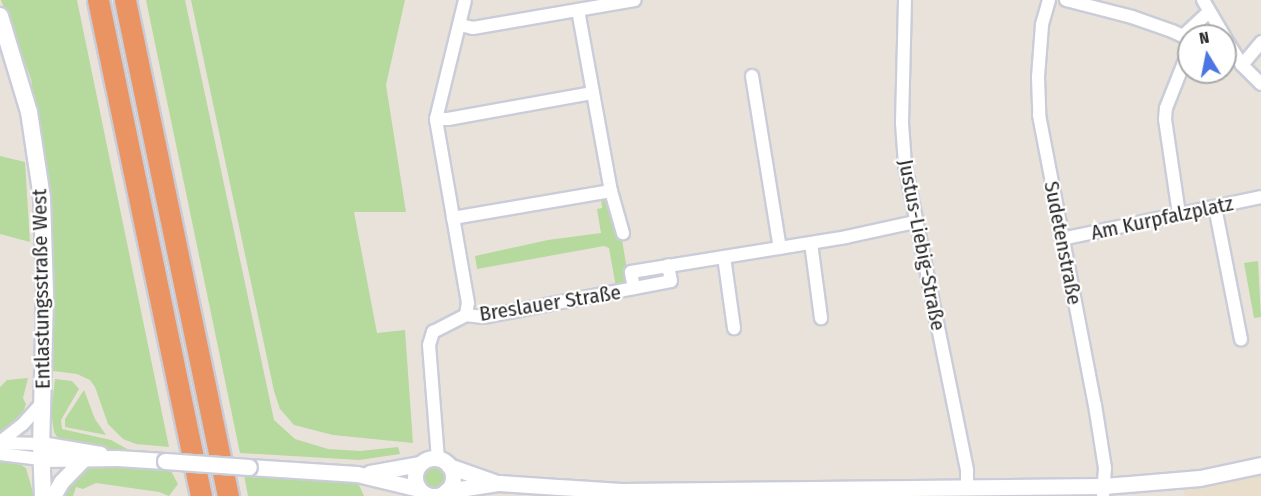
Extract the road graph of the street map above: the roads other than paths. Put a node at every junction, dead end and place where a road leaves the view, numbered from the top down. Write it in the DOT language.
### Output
graph roads {
  1 [pos="98,0"];
  2 [pos="125,0"];
  3 [pos="465,0"];
  4 [pos="635,0"];
  5 [pos="905,0"];
  6 [pos="1048,0"];
  7 [pos="1066,0"];
  8 [pos="1206,6"];
  9 [pos="578,10"];
  10 [pos="0,16"];
  11 [pos="1195,24"];
  12 [pos="1217,24"];
  13 [pos="460,25"];
  14 [pos="1177,34"];
  15 [pos="1261,42"];
  16 [pos="1237,57"];
  17 [pos="1237,63"];
  18 [pos="1242,65"];
  19 [pos="752,76"];
  20 [pos="1177,80"];
  21 [pos="1261,84"];
  22 [pos="593,93"];
  23 [pos="436,119"];
  24 [pos="611,191"];
  25 [pos="1261,197"];
  26 [pos="1215,207"];
  27 [pos="1179,214"];
  28 [pos="453,218"];
  29 [pos="915,222"];
  30 [pos="623,233"];
  31 [pos="1062,239"];
  32 [pos="811,243"];
  33 [pos="780,248"];
  34 [pos="724,256"];
  35 [pos="466,315"];
  36 [pos="821,318"];
  37 [pos="734,328"];
  38 [pos="1241,339"];
  39 [pos="42,403"];
  40 [pos="0,443"];
  41 [pos="41,452"];
  42 [pos="0,454"];
  43 [pos="117,458"];
  44 [pos="82,460"];
  45 [pos="443,462"];
  46 [pos="420,464"];
  47 [pos="1261,465"];
  48 [pos="357,474"];
  49 [pos="499,483"];
  50 [pos="419,489"];
  51 [pos="959,491"];
  52 [pos="1103,491"];
  53 [pos="763,493"];
  54 [pos="441,494"];
  55 [pos="43,496"];
  56 [pos="53,496"];
  57 [pos="201,496"];
  58 [pos="228,496"];
  1 -- 57 [label="highway"];
  2 -- 58 [label="highway"];
  3 -- 13 [label="street"];
  4 -- 9 [label="street"];
  5 -- 29 [label="street, Justus-Liebig-Straße"];
  6 -- 31 [label="street, Sudetenstraße"];
  7 -- 14 [label="street"];
  8 -- 11 [label="street"];
  8 -- 12 [label="street"];
  9 -- 13 [label="street"];
  9 -- 22 [label="street"];
  10 -- 39 [label="main road, Entlastungsstraße West"];
  13 -- 23 [label="street"];
  15 -- 18 [label="street"];
  16 -- 18 [label="street"];
  17 -- 18 [label="street"];
  18 -- 21 [label="street"];
  19 -- 33 [label="street"];
  20 -- 27 [label="street"];
  22 -- 23 [label="street"];
  22 -- 24 [label="street"];
  23 -- 28 [label="street"];
  24 -- 28 [label="street"];
  24 -- 30 [label="street"];
  25 -- 26 [label="street, Am Kurpfalzplatz"];
  26 -- 27 [label="street, Am Kurpfalzplatz"];
  26 -- 38 [label="street"];
  27 -- 31 [label="street, Am Kurpfalzplatz"];
  28 -- 35 [label="street"];
  29 -- 32 [label="street, Breslauer Straße"];
  29 -- 51 [label="street, Justus-Liebig-Straße"];
  31 -- 52 [label="street, Sudetenstraße"];
  32 -- 33 [label="street, Breslauer Straße"];
  32 -- 36 [label="street"];
  33 -- 34 [label="street, Breslauer Straße"];
  34 -- 35 [label="street, Breslauer Straße"];
  34 -- 37 [label="street"];
  35 -- 45 [label="street"];
  39 -- 40 [label="street"];
  39 -- 41 [label="main road, Entlastungsstraße West"];
  40 -- 41 [label="street"];
  41 -- 42 [label="street"];
  41 -- 43 [label="street"];
  41 -- 44 [label="street"];
  41 -- 55 [label="main road, Entlastungsstraße West"];
  43 -- 44 [label="street"];
  43 -- 48 [label="street, bridge"];
  44 -- 56 [label="street"];
  45 -- 46 [label="street"];
  45 -- 49 [label="street"];
  45 -- 54 [label="street"];
  46 -- 48 [label="street"];
  46 -- 50 [label="street"];
  47 -- 52 [label="street"];
  48 -- 50 [label="street"];
  49 -- 53 [label="street"];
  49 -- 54 [label="street"];
  50 -- 54 [label="street"];
  51 -- 52 [label="street"];
  51 -- 53 [label="street"];
}
